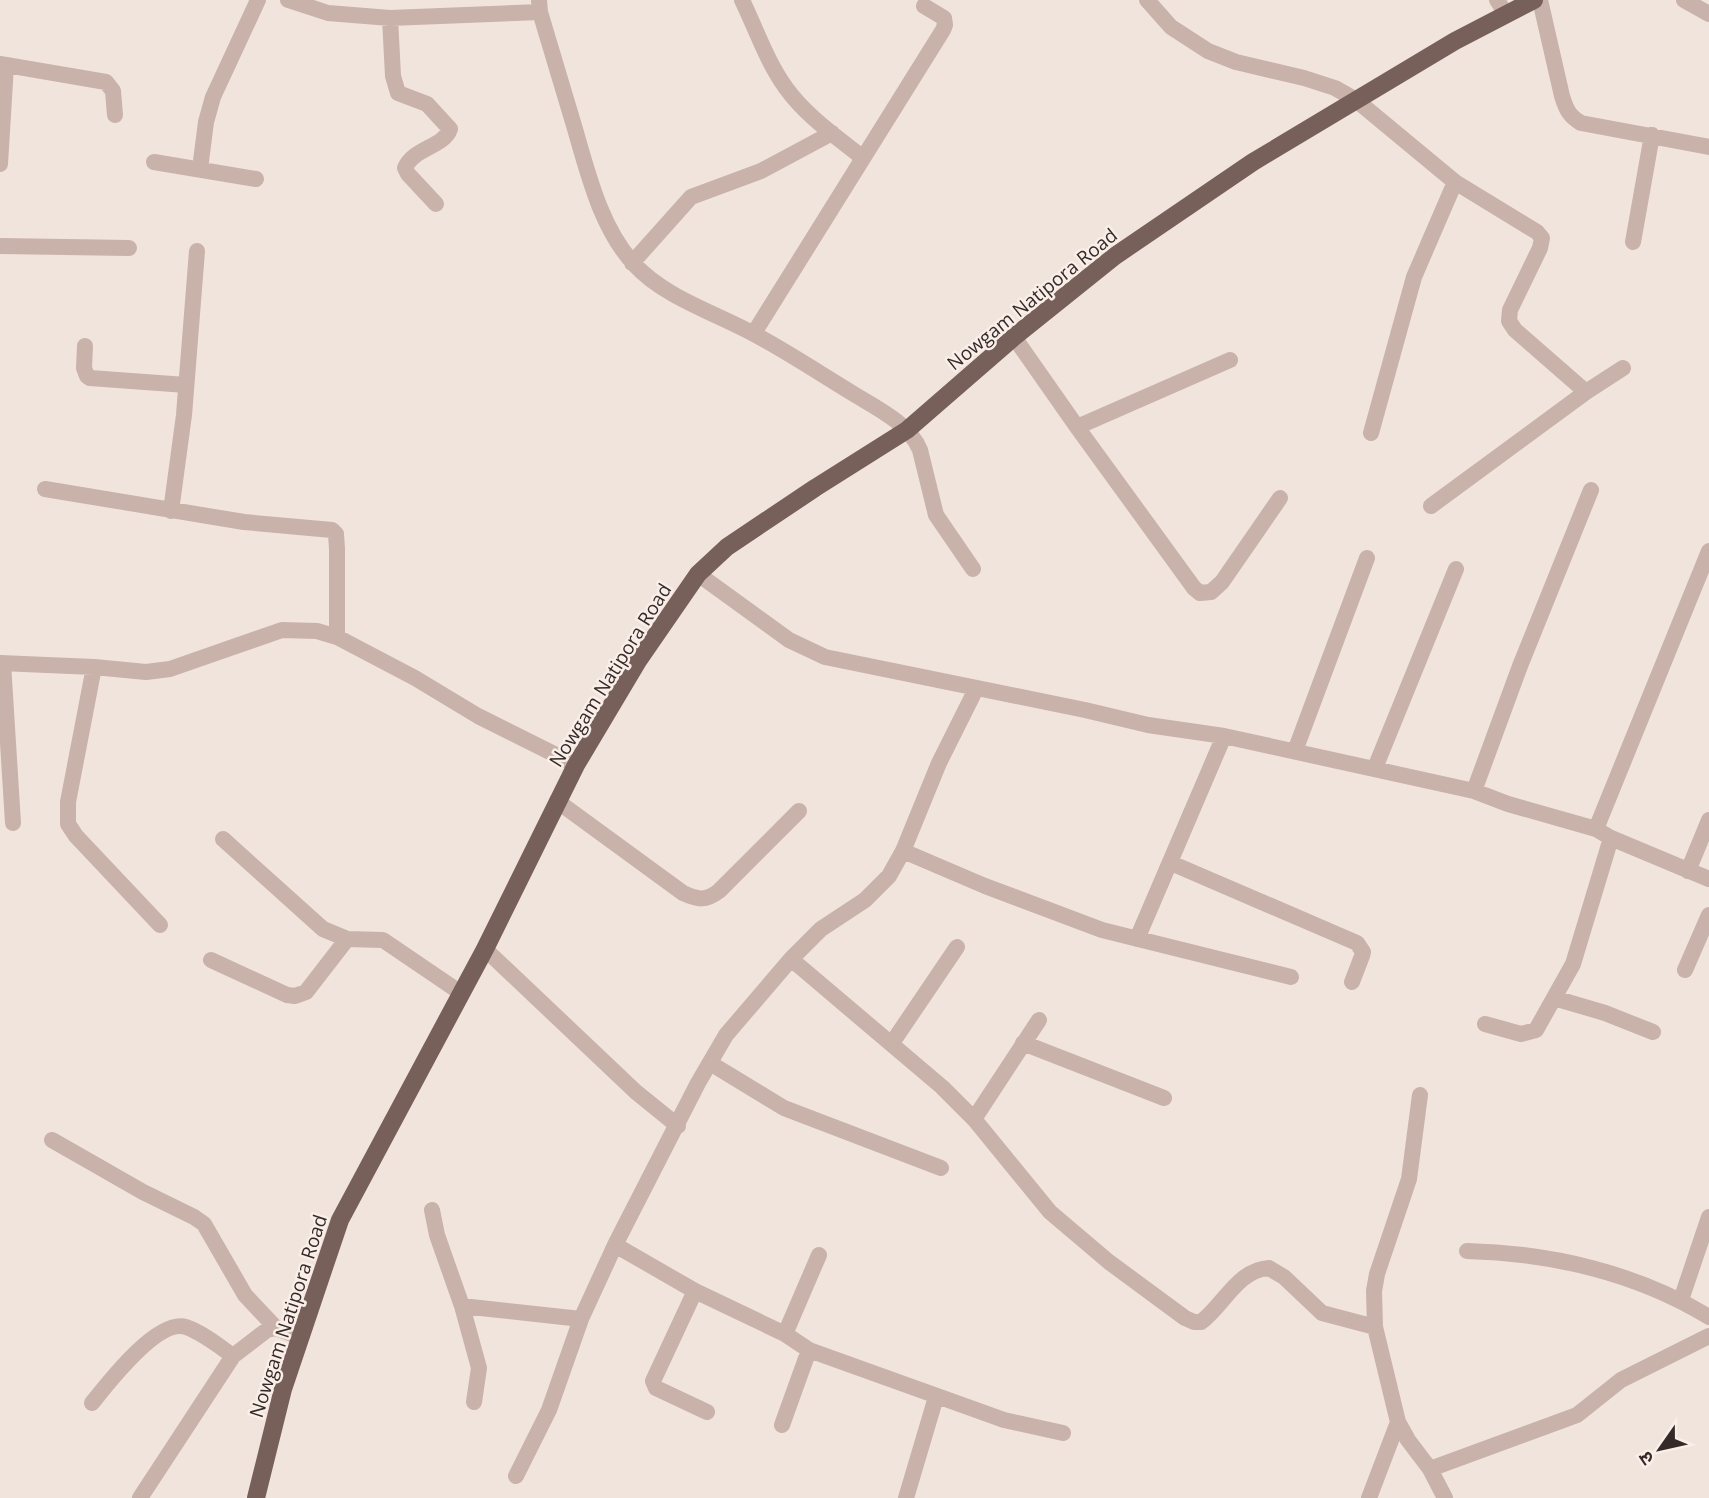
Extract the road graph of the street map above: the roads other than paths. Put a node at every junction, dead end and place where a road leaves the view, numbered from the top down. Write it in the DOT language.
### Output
graph roads {
  1 [pos="258,0"];
  2 [pos="288,0"];
  3 [pos="742,0"];
  4 [pos="1147,0"];
  5 [pos="1534,0"];
  6 [pos="1540,0"];
  7 [pos="1684,0"];
  8 [pos="540,6"];
  9 [pos="924,6"];
  10 [pos="1502,7"];
  11 [pos="416,8"];
  12 [pos="1709,14"];
  13 [pos="390,18"];
  14 [pos="3,65"];
  15 [pos="1356,100"];
  16 [pos="115,116"];
  17 [pos="832,133"];
  18 [pos="1652,135"];
  19 [pos="1709,147"];
  20 [pos="863,158"];
  21 [pos="154,162"];
  22 [pos="0,164"];
  23 [pos="200,169"];
  24 [pos="256,179"];
  25 [pos="1455,182"];
  26 [pos="436,204"];
  27 [pos="1633,242"];
  28 [pos="0,246"];
  29 [pos="129,248"];
  30 [pos="197,251"];
  31 [pos="632,263"];
  32 [pos="754,334"];
  33 [pos="1014,337"];
  34 [pos="85,346"];
  35 [pos="1230,360"];
  36 [pos="1623,368"];
  37 [pos="186,385"];
  38 [pos="1586,392"];
  39 [pos="1077,427"];
  40 [pos="907,430"];
  41 [pos="1370,433"];
  42 [pos="45,489"];
  43 [pos="1591,490"];
  44 [pos="1280,498"];
  45 [pos="1431,506"];
  46 [pos="171,510"];
  47 [pos="1709,551"];
  48 [pos="1367,558"];
  49 [pos="973,569"];
  50 [pos="1456,569"];
  51 [pos="698,574"];
  52 [pos="337,637"];
  53 [pos="1,663"];
  54 [pos="94,667"];
  55 [pos="976,689"];
  56 [pos="1224,736"];
  57 [pos="1295,751"];
  58 [pos="576,765"];
  59 [pos="1374,768"];
  60 [pos="1474,791"];
  61 [pos="557,801"];
  62 [pos="799,811"];
  63 [pos="1709,820"];
  64 [pos="13,823"];
  65 [pos="1596,829"];
  66 [pos="1611,838"];
  67 [pos="223,839"];
  68 [pos="903,851"];
  69 [pos="1171,863"];
  70 [pos="1688,871"];
  71 [pos="1709,878"];
  72 [pos="1709,915"];
  73 [pos="160,925"];
  74 [pos="347,939"];
  75 [pos="1137,939"];
  76 [pos="957,947"];
  77 [pos="485,949"];
  78 [pos="791,959"];
  79 [pos="211,960"];
  80 [pos="1685,970"];
  81 [pos="1291,977"];
  82 [pos="1352,982"];
  83 [pos="461,993"];
  84 [pos="1555,998"];
  85 [pos="1039,1020"];
  86 [pos="1485,1024"];
  87 [pos="1653,1032"];
  88 [pos="892,1043"];
  89 [pos="1023,1043"];
  90 [pos="710,1063"];
  91 [pos="1420,1095"];
  92 [pos="1164,1098"];
  93 [pos="974,1118"];
  94 [pos="678,1126"];
  95 [pos="52,1140"];
  96 [pos="941,1168"];
  97 [pos="432,1210"];
  98 [pos="1709,1217"];
  99 [pos="615,1245"];
  100 [pos="1467,1251"];
  101 [pos="819,1255"];
  102 [pos="695,1291"];
  103 [pos="1681,1300"];
  104 [pos="461,1306"];
  105 [pos="1709,1317"];
  106 [pos="581,1319"];
  107 [pos="1375,1327"];
  108 [pos="276,1328"];
  109 [pos="785,1334"];
  110 [pos="1709,1336"];
  111 [pos="300,1337"];
  112 [pos="809,1350"];
  113 [pos="233,1356"];
  114 [pos="936,1397"];
  115 [pos="474,1402"];
  116 [pos="92,1403"];
  117 [pos="707,1412"];
  118 [pos="1398,1422"];
  119 [pos="782,1425"];
  120 [pos="1063,1433"];
  121 [pos="1430,1469"];
  122 [pos="516,1476"];
  123 [pos="140,1498"];
  124 [pos="256,1498"];
  125 [pos="906,1498"];
  126 [pos="1369,1498"];
  127 [pos="1445,1498"];
  1 -- 23 [label="street"];
  2 -- 13 [label="street"];
  3 -- 17 [label="street"];
  4 -- 15 [label="street"];
  5 -- 10 [label="main road, Nowgam Natipora Road"];
  6 -- 18 [label="street"];
  7 -- 12 [label="street"];
  8 -- 11 [label="street"];
  8 -- 31 [label="street"];
  9 -- 20 [label="street"];
  10 -- 15 [label="main road, Nowgam Natipora Road"];
  11 -- 13 [label="street"];
  13 -- 26 [label="street"];
  14 -- 16 [label="street"];
  14 -- 22 [label="street"];
  15 -- 25 [label="street"];
  15 -- 33 [label="main road, Nowgam Natipora Road"];
  17 -- 20 [label="street"];
  17 -- 31 [label="street"];
  18 -- 19 [label="street"];
  18 -- 27 [label="street"];
  20 -- 32 [label="street"];
  21 -- 23 [label="street"];
  23 -- 24 [label="street"];
  25 -- 38 [label="street"];
  25 -- 41 [label="street"];
  28 -- 29 [label="street"];
  30 -- 37 [label="street"];
  31 -- 32 [label="street"];
  32 -- 40 [label="street"];
  33 -- 39 [label="street"];
  33 -- 40 [label="main road, Nowgam Natipora Road"];
  34 -- 37 [label="street"];
  35 -- 39 [label="street"];
  36 -- 38 [label="street"];
  37 -- 46 [label="street"];
  38 -- 45 [label="street"];
  39 -- 44 [label="street"];
  40 -- 49 [label="street"];
  40 -- 51 [label="main road, Nowgam Natipora Road"];
  42 -- 46 [label="street"];
  43 -- 60 [label="street"];
  46 -- 52 [label="street"];
  47 -- 65 [label="street"];
  48 -- 57 [label="street"];
  50 -- 59 [label="street"];
  51 -- 55 [label="street"];
  51 -- 58 [label="main road, Nowgam Natipora Road"];
  52 -- 54 [label="street"];
  52 -- 58 [label="street"];
  53 -- 54 [label="street"];
  53 -- 64 [label="street"];
  54 -- 73 [label="street"];
  55 -- 56 [label="street"];
  55 -- 68 [label="street"];
  56 -- 57 [label="street"];
  56 -- 69 [label="street"];
  57 -- 59 [label="street"];
  58 -- 61 [label="main road, Nowgam Natipora Road"];
  59 -- 60 [label="street"];
  60 -- 65 [label="street"];
  61 -- 62 [label="street"];
  61 -- 77 [label="main road, Nowgam Natipora Road"];
  63 -- 70 [label="street"];
  65 -- 66 [label="street"];
  66 -- 70 [label="street"];
  66 -- 84 [label="street"];
  67 -- 74 [label="street"];
  68 -- 75 [label="street"];
  68 -- 78 [label="street"];
  69 -- 75 [label="street"];
  69 -- 82 [label="street"];
  70 -- 71 [label="street"];
  72 -- 80 [label="street"];
  74 -- 79 [label="street"];
  74 -- 83 [label="street"];
  75 -- 81 [label="street"];
  76 -- 88 [label="street"];
  77 -- 83 [label="main road, Nowgam Natipora Road"];
  77 -- 94 [label="street"];
  78 -- 88 [label="street"];
  78 -- 90 [label="street"];
  83 -- 111 [label="main road, Nowgam Natipora Road"];
  84 -- 86 [label="street"];
  84 -- 87 [label="street"];
  85 -- 89 [label="street"];
  88 -- 93 [label="street"];
  89 -- 92 [label="street"];
  89 -- 93 [label="street"];
  90 -- 94 [label="street"];
  90 -- 96 [label="street"];
  91 -- 107 [label="street"];
  93 -- 107 [label="street"];
  94 -- 99 [label="street"];
  95 -- 108 [label="street"];
  97 -- 104 [label="street"];
  98 -- 103 [label="street"];
  99 -- 102 [label="street"];
  99 -- 106 [label="street"];
  100 -- 103 [label="street"];
  101 -- 109 [label="street"];
  102 -- 109 [label="street"];
  102 -- 117 [label="street"];
  103 -- 105 [label="street"];
  104 -- 106 [label="street"];
  104 -- 115 [label="street"];
  106 -- 122 [label="street"];
  107 -- 118 [label="street"];
  108 -- 111 [label="street"];
  108 -- 113 [label="street"];
  109 -- 112 [label="street"];
  110 -- 121 [label="street"];
  111 -- 124 [label="main road, Nowgam Natipora Road"];
  112 -- 114 [label="street"];
  112 -- 119 [label="street"];
  113 -- 116 [label="street"];
  113 -- 123 [label="street"];
  114 -- 120 [label="street"];
  114 -- 125 [label="street"];
  118 -- 121 [label="street"];
  118 -- 126 [label="street"];
  121 -- 127 [label="street"];
}
